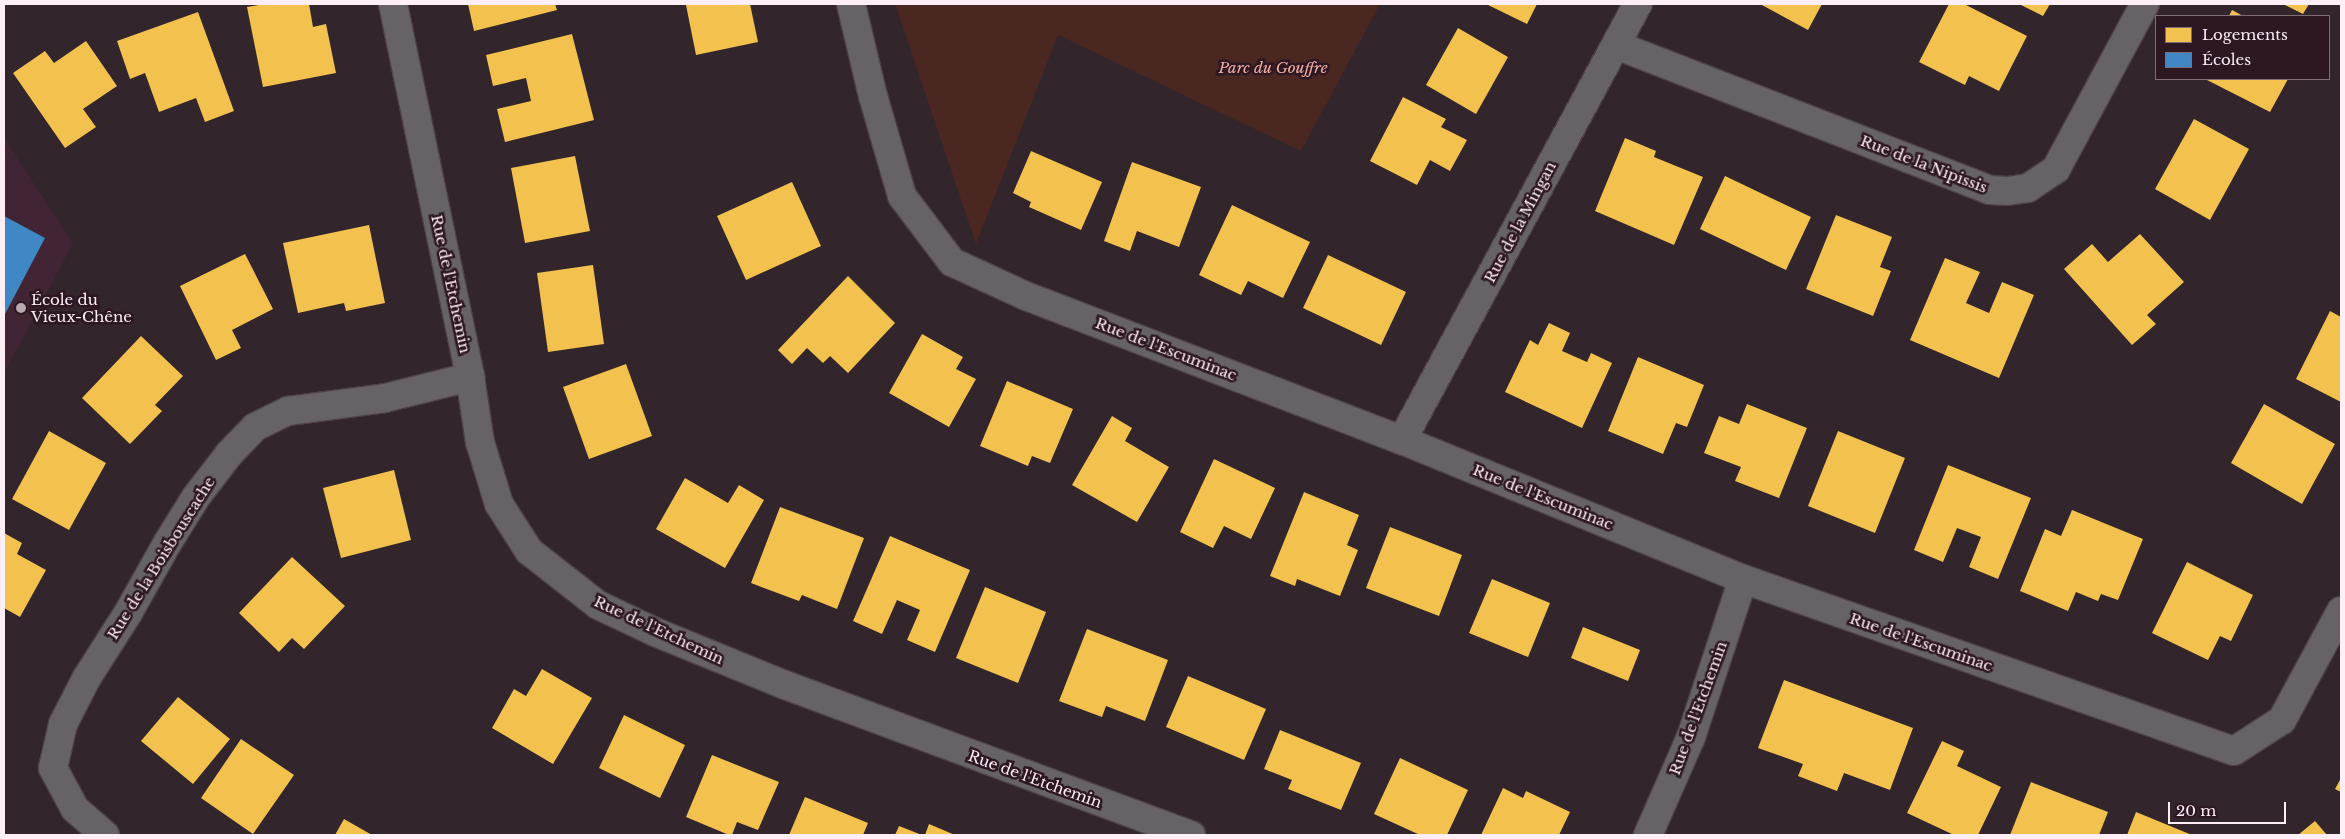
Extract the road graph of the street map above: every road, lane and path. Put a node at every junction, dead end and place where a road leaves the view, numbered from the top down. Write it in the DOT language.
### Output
graph roads {
  1 [pos="393,4"];
  2 [pos="851,4"];
  3 [pos="1638,4"];
  4 [pos="2145,4"];
  5 [pos="1616,44"];
  6 [pos="470,377"];
  7 [pos="1402,440"];
  8 [pos="1743,579"];
  9 [pos="2341,611"];
  10 [pos="1182,834"];
  11 [pos="105,835"];
  12 [pos="1648,835"];
  1 -- 6 [label="street, Rue de l'Etchemin"];
  2 -- 7 [label="street, Rue de l'Escuminac"];
  3 -- 5 [label="street, Rue de la Mingan"];
  4 -- 5 [label="street, Rue de la Nipissis"];
  5 -- 7 [label="street, Rue de la Mingan"];
  6 -- 10 [label="street, Rue de l'Etchemin"];
  6 -- 11 [label="street, Rue de la Boisbouscache"];
  7 -- 8 [label="street, Rue de l'Escuminac"];
  8 -- 9 [label="street, Rue de l'Escuminac"];
  8 -- 12 [label="street, Rue de l'Etchemin"];
}
